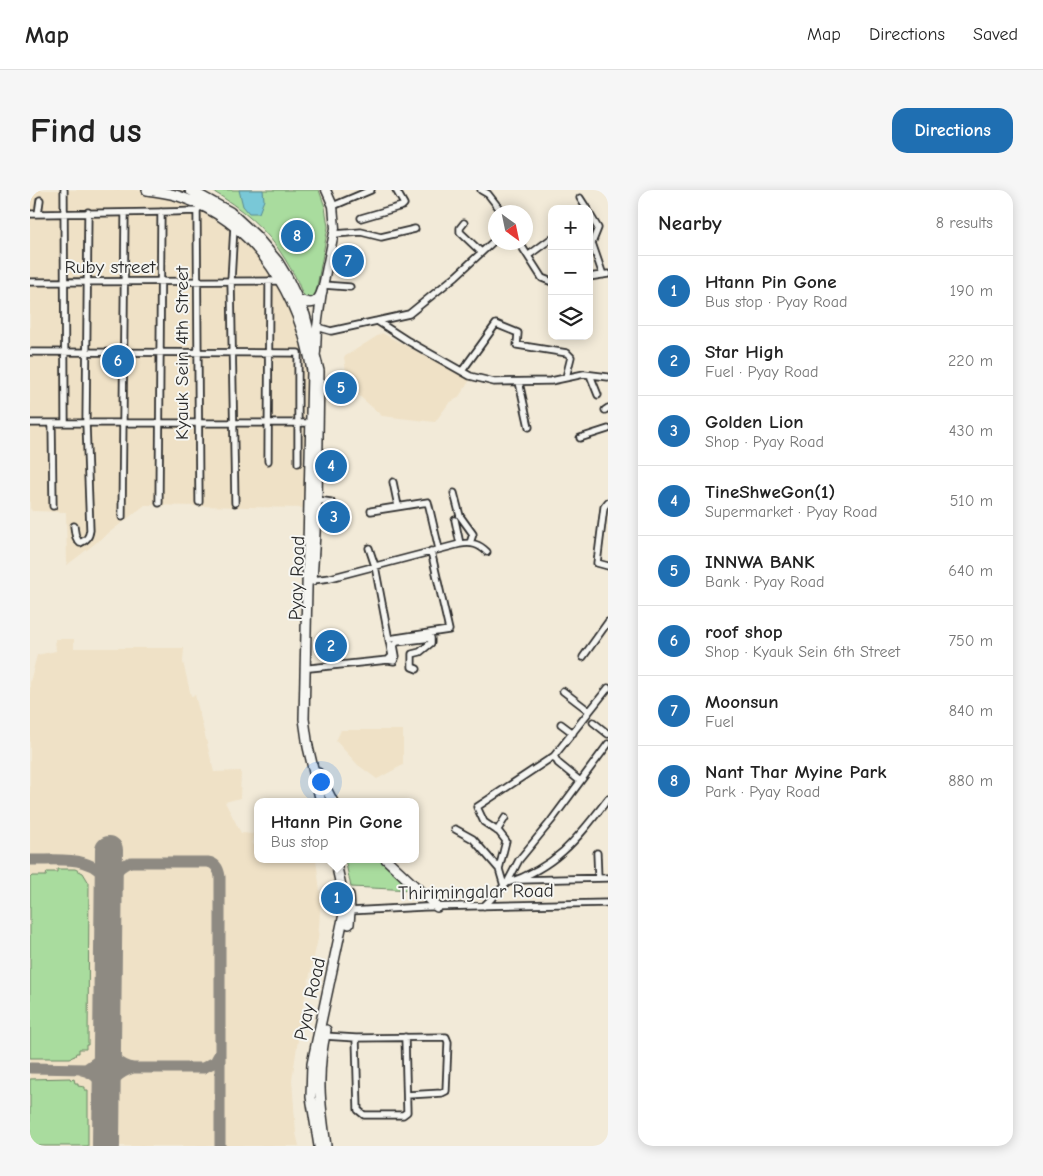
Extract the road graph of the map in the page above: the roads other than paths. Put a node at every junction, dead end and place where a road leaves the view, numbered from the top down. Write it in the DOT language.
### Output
graph roads {
  1 [pos="64,190"];
  2 [pos="147,190"];
  3 [pos="190,190"];
  4 [pos="326,190"];
  5 [pos="371,190"];
  6 [pos="396,190"];
  7 [pos="481,190"];
  8 [pos="580,198"];
  9 [pos="40,200"];
  10 [pos="497,205"];
  11 [pos="584,205"];
  12 [pos="333,206"];
  13 [pos="199,208"];
  14 [pos="88,212"];
  15 [pos="161,212"];
  16 [pos="65,213"];
  17 [pos="30,214"];
  18 [pos="38,214"];
  19 [pos="125,214"];
  20 [pos="361,218"];
  21 [pos="593,220"];
  22 [pos="464,223"];
  23 [pos="234,226"];
  24 [pos="415,230"];
  25 [pos="334,234"];
  26 [pos="593,240"];
  27 [pos="548,241"];
  28 [pos="593,245"];
  29 [pos="488,246"];
  30 [pos="526,250"];
  31 [pos="481,252"];
  32 [pos="529,255"];
  33 [pos="606,275"];
  34 [pos="593,277"];
  35 [pos="548,280"];
  36 [pos="231,281"];
  37 [pos="269,281"];
  38 [pos="280,281"];
  39 [pos="30,282"];
  40 [pos="87,282"];
  41 [pos="125,282"];
  42 [pos="160,282"];
  43 [pos="198,282"];
  44 [pos="64,283"];
  45 [pos="350,287"];
  46 [pos="322,288"];
  47 [pos="296,302"];
  48 [pos="377,322"];
  49 [pos="312,330"];
  50 [pos="30,352"];
  51 [pos="65,352"];
  52 [pos="87,352"];
  53 [pos="124,352"];
  54 [pos="160,353"];
  55 [pos="197,353"];
  56 [pos="316,353"];
  57 [pos="232,354"];
  58 [pos="269,354"];
  59 [pos="312,371"];
  60 [pos="462,371"];
  61 [pos="590,375"];
  62 [pos="566,377"];
  63 [pos="608,377"];
  64 [pos="519,382"];
  65 [pos="598,395"];
  66 [pos="30,423"];
  67 [pos="52,423"];
  68 [pos="65,423"];
  69 [pos="86,423"];
  70 [pos="124,423"];
  71 [pos="160,423"];
  72 [pos="197,423"];
  73 [pos="311,423"];
  74 [pos="232,424"];
  75 [pos="268,424"];
  76 [pos="298,424"];
  77 [pos="529,427"];
  78 [pos="608,429"];
  79 [pos="580,438"];
  80 [pos="268,461"];
  81 [pos="298,463"];
  82 [pos="394,482"];
  83 [pos="454,493"];
  84 [pos="317,500"];
  85 [pos="199,502"];
  86 [pos="608,502"];
  87 [pos="159,503"];
  88 [pos="235,503"];
  89 [pos="53,506"];
  90 [pos="398,506"];
  91 [pos="331,507"];
  92 [pos="371,511"];
  93 [pos="122,517"];
  94 [pos="455,520"];
  95 [pos="74,526"];
  96 [pos="470,542"];
  97 [pos="460,544"];
  98 [pos="369,548"];
  99 [pos="439,549"];
  100 [pos="431,551"];
  101 [pos="487,552"];
  102 [pos="374,566"];
  103 [pos="608,566"];
  104 [pos="312,580"];
  105 [pos="608,622"];
  106 [pos="389,638"];
  107 [pos="583,657"];
  108 [pos="388,660"];
  109 [pos="310,668"];
  110 [pos="417,669"];
  111 [pos="608,688"];
  112 [pos="564,691"];
  113 [pos="589,711"];
  114 [pos="592,722"];
  115 [pos="561,724"];
  116 [pos="573,732"];
  117 [pos="608,734"];
  118 [pos="608,744"];
  119 [pos="554,756"];
  120 [pos="318,772"];
  121 [pos="580,781"];
  122 [pos="320,798"];
  123 [pos="325,798"];
  124 [pos="331,798"];
  125 [pos="608,799"];
  126 [pos="505,818"];
  127 [pos="455,829"];
  128 [pos="497,831"];
  129 [pos="597,852"];
  130 [pos="336,863"];
  131 [pos="342,863"];
  132 [pos="390,863"];
  133 [pos="499,868"];
  134 [pos="598,878"];
  135 [pos="608,878"];
  136 [pos="516,880"];
  137 [pos="506,885"];
  138 [pos="608,903"];
  139 [pos="484,906"];
  140 [pos="437,907"];
  141 [pos="347,911"];
  142 [pos="324,1036"];
  143 [pos="405,1037"];
  144 [pos="356,1038"];
  145 [pos="407,1095"];
  146 [pos="319,1146"];
  147 [pos="326,1146"];
  1 -- 16 [label="street"];
  2 -- 13 [label="highway, Pyay Road"];
  3 -- 47 [label="highway, Pyay Road"];
  4 -- 12 [label="main road"];
  5 -- 12 [label="street"];
  6 -- 20 [label="street"];
  7 -- 10 [label="street"];
  8 -- 11 [label="street"];
  9 -- 18 [label="street"];
  12 -- 25 [label="main road"];
  13 -- 15 [label="street"];
  13 -- 23 [label="highway, Pyay Road"];
  13 -- 43 [label="street, Kyauk Sein 4th Street"];
  14 -- 16 [label="street"];
  14 -- 19 [label="street"];
  14 -- 40 [label="street"];
  15 -- 19 [label="street"];
  15 -- 42 [label="street"];
  16 -- 18 [label="street"];
  16 -- 44 [label="street"];
  17 -- 18 [label="street"];
  19 -- 41 [label="street"];
  21 -- 26 [label="street"];
  22 -- 31 [label="street"];
  23 -- 36 [label="street"];
  23 -- 38 [label="highway, Pyay Road"];
  24 -- 25 [label="street"];
  25 -- 46 [label="main road"];
  27 -- 32 [label="street"];
  28 -- 33 [label="street"];
  29 -- 31 [label="street"];
  30 -- 32 [label="street"];
  31 -- 48 [label="street"];
  32 -- 35 [label="street"];
  33 -- 34 [label="street"];
  36 -- 37 [label="street, Ruby street"];
  36 -- 43 [label="street, Ruby street"];
  36 -- 57 [label="street"];
  37 -- 38 [label="street, Ruby street"];
  37 -- 58 [label="street"];
  38 -- 47 [label="highway, Pyay Road"];
  39 -- 44 [label="street, Ruby street"];
  40 -- 41 [label="street, Ruby street"];
  40 -- 44 [label="street, Ruby street"];
  40 -- 52 [label="street"];
  41 -- 42 [label="street, Ruby street"];
  41 -- 53 [label="street"];
  42 -- 43 [label="street, Ruby street"];
  42 -- 54 [label="street"];
  43 -- 55 [label="street, Kyauk Sein 4th Street"];
  44 -- 51 [label="street"];
  45 -- 46 [label="street"];
  46 -- 47 [label="highway"];
  46 -- 49 [label="main road"];
  47 -- 49 [label="highway, Pyay Road"];
  48 -- 49 [label="street"];
  48 -- 60 [label="street"];
  49 -- 56 [label="highway, Pyay Road"];
  49 -- 59 [label="highway, Pyay Road"];
  50 -- 51 [label="street"];
  51 -- 52 [label="street"];
  51 -- 68 [label="street"];
  52 -- 53 [label="street"];
  52 -- 69 [label="street"];
  53 -- 54 [label="street"];
  53 -- 70 [label="street"];
  54 -- 55 [label="street"];
  54 -- 71 [label="street"];
  55 -- 57 [label="street"];
  55 -- 72 [label="street, Kyauk Sein 4th Street"];
  56 -- 59 [label="main road, Pyay Road"];
  56 -- 84 [label="highway, Pyay Road"];
  57 -- 58 [label="street"];
  57 -- 74 [label="street"];
  58 -- 75 [label="street"];
  58 -- 76 [label="street"];
  59 -- 73 [label="highway, Pyay Road"];
  60 -- 62 [label="street"];
  60 -- 64 [label="street"];
  61 -- 62 [label="street"];
  61 -- 63 [label="street"];
  61 -- 65 [label="street"];
  62 -- 64 [label="street"];
  64 -- 77 [label="street"];
  66 -- 67 [label="street"];
  67 -- 68 [label="street"];
  67 -- 89 [label="street"];
  68 -- 69 [label="street"];
  69 -- 70 [label="street"];
  69 -- 95 [label="street"];
  70 -- 71 [label="street"];
  70 -- 93 [label="street"];
  71 -- 72 [label="street"];
  71 -- 87 [label="street"];
  72 -- 74 [label="street"];
  72 -- 85 [label="street, Kyauk Sein 4th Street"];
  73 -- 76 [label="street"];
  73 -- 122 [label="highway, Pyay Road"];
  74 -- 75 [label="street"];
  74 -- 88 [label="street"];
  75 -- 76 [label="street"];
  75 -- 80 [label="street"];
  76 -- 81 [label="street"];
  78 -- 79 [label="street"];
  82 -- 90 [label="street"];
  83 -- 96 [label="street"];
  84 -- 91 [label="street"];
  84 -- 104 [label="highway, Pyay Road"];
  86 -- 103 [label="street"];
  90 -- 92 [label="street"];
  90 -- 99 [label="street"];
  94 -- 97 [label="street"];
  96 -- 97 [label="street"];
  96 -- 101 [label="street"];
  97 -- 99 [label="street"];
  98 -- 102 [label="street"];
  99 -- 100 [label="street"];
  100 -- 102 [label="street"];
  100 -- 106 [label="street"];
  102 -- 104 [label="street"];
  102 -- 106 [label="street"];
  104 -- 109 [label="highway, Pyay Road"];
  105 -- 107 [label="street"];
  106 -- 108 [label="street"];
  108 -- 109 [label="street"];
  108 -- 110 [label="street"];
  109 -- 120 [label="highway, Pyay Road"];
  111 -- 113 [label="street"];
  112 -- 113 [label="street"];
  113 -- 116 [label="street"];
  114 -- 117 [label="street"];
  115 -- 116 [label="street"];
  116 -- 119 [label="street"];
  118 -- 121 [label="street"];
  119 -- 121 [label="street"];
  119 -- 128 [label="street"];
  120 -- 123 [label="highway, Pyay Road"];
  120 -- 124 [label="highway"];
  121 -- 137 [label="street"];
  125 -- 136 [label="street"];
  126 -- 128 [label="street"];
  127 -- 133 [label="street"];
  128 -- 133 [label="street"];
  129 -- 134 [label="street"];
  130 -- 141 [label="highway, Pyay Road"];
  131 -- 141 [label="highway, Pyay Road"];
  132 -- 140 [label="highway"];
  133 -- 137 [label="street"];
  134 -- 135 [label="street"];
  134 -- 136 [label="street"];
  136 -- 137 [label="street"];
  137 -- 139 [label="street"];
  138 -- 139 [label="street, Thirimingalar Road"];
  139 -- 140 [label="street, Thirimingalar Road"];
  140 -- 141 [label="street, Thirimingalar Road"];
  141 -- 142 [label="highway, Pyay Road"];
  141 -- 146 [label="highway, Pyay Road"];
  142 -- 144 [label="street"];
  142 -- 147 [label="highway, Pyay Road"];
  143 -- 144 [label="street"];
  143 -- 145 [label="street"];
  143 -- 145 [label="street"];
  144 -- 145 [label="street"];
}
